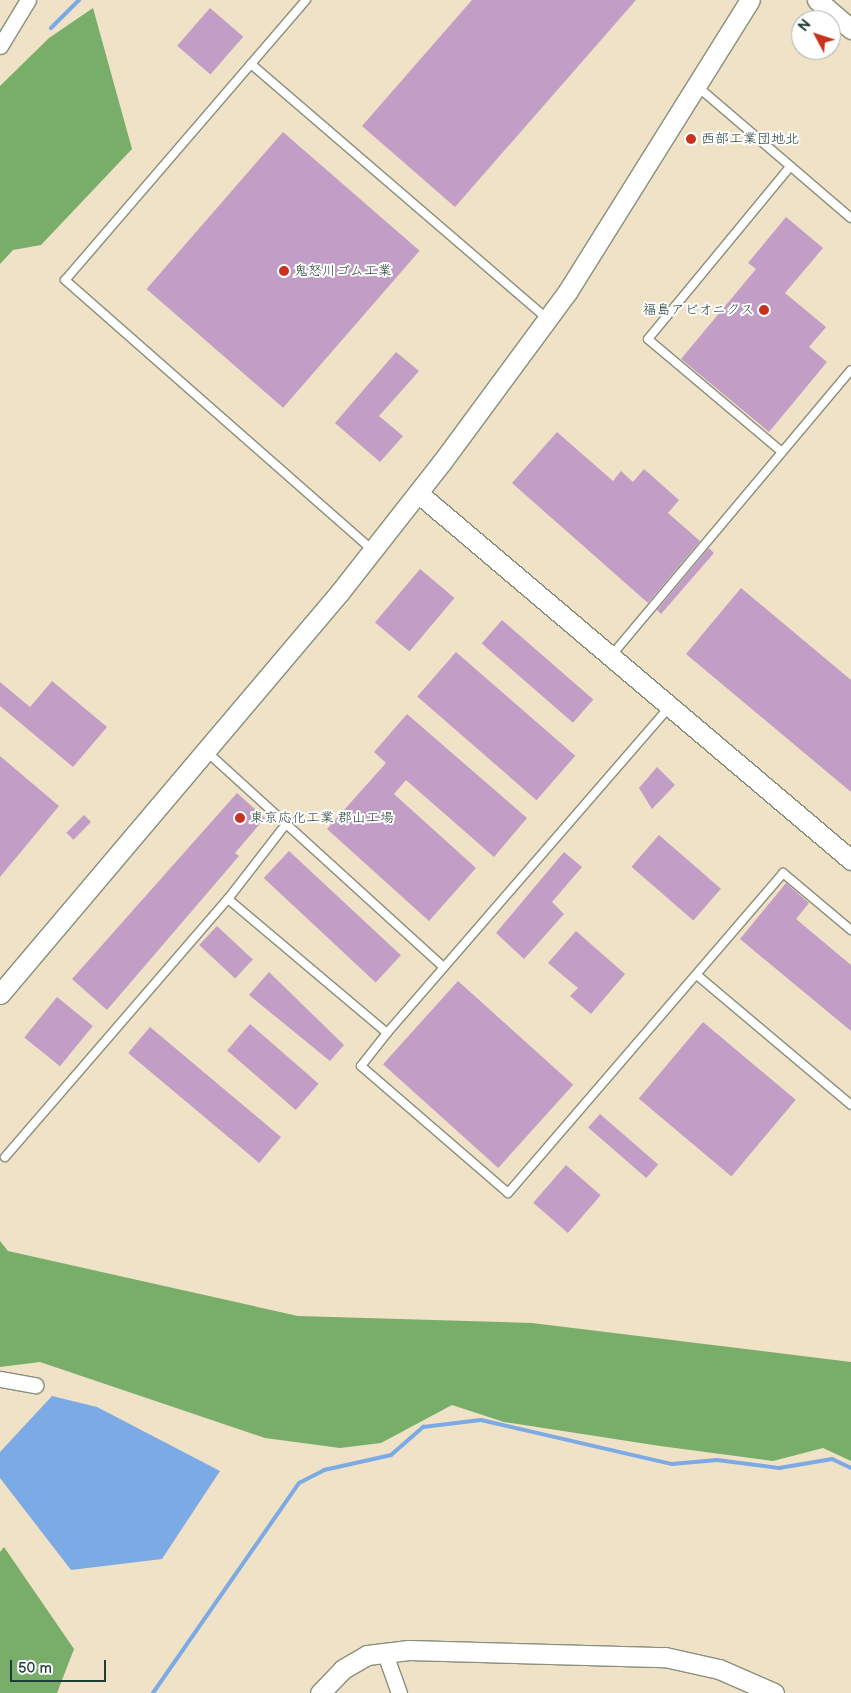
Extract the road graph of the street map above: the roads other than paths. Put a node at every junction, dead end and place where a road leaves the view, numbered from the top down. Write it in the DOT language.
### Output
graph roads {
  1 [pos="28,0"];
  2 [pos="294,0"];
  3 [pos="750,0"];
  4 [pos="817,0"];
  5 [pos="304,3"];
  6 [pos="851,29"];
  7 [pos="0,46"];
  8 [pos="252,64"];
  9 [pos="698,87"];
  10 [pos="789,168"];
  11 [pos="851,218"];
  12 [pos="548,319"];
  13 [pos="851,370"];
  14 [pos="782,452"];
  15 [pos="418,493"];
  16 [pos="373,550"];
  17 [pos="612,656"];
  18 [pos="670,707"];
  19 [pos="205,751"];
  20 [pos="286,824"];
  21 [pos="851,860"];
  22 [pos="228,899"];
  23 [pos="851,930"];
  24 [pos="443,967"];
  25 [pos="698,976"];
  26 [pos="0,994"];
  27 [pos="387,1033"];
  28 [pos="851,1106"];
  29 [pos="5,1157"];
  30 [pos="0,1379"];
  31 [pos="35,1385"];
  32 [pos="384,1651"];
  33 [pos="320,1693"];
  34 [pos="399,1693"];
  35 [pos="774,1693"];
  1 -- 7 [label="street"];
  2 -- 5 [label="lane"];
  3 -- 9 [label="street"];
  4 -- 6 [label="street"];
  5 -- 8 [label="lane"];
  8 -- 12 [label="lane"];
  8 -- 16 [label="lane"];
  9 -- 10 [label="lane"];
  9 -- 12 [label="street"];
  10 -- 11 [label="lane"];
  10 -- 14 [label="lane"];
  12 -- 15 [label="street"];
  13 -- 14 [label="lane"];
  14 -- 17 [label="lane"];
  15 -- 16 [label="street"];
  15 -- 17 [label="street"];
  16 -- 19 [label="street"];
  17 -- 18 [label="street"];
  18 -- 21 [label="street"];
  18 -- 24 [label="lane"];
  19 -- 20 [label="lane"];
  19 -- 26 [label="street"];
  20 -- 22 [label="lane"];
  20 -- 24 [label="lane"];
  22 -- 27 [label="lane"];
  22 -- 29 [label="lane"];
  23 -- 25 [label="lane"];
  24 -- 27 [label="lane"];
  25 -- 27 [label="lane"];
  25 -- 28 [label="lane"];
  30 -- 31 [label="street"];
  32 -- 33 [label="street"];
  32 -- 34 [label="street"];
  32 -- 35 [label="street"];
}
